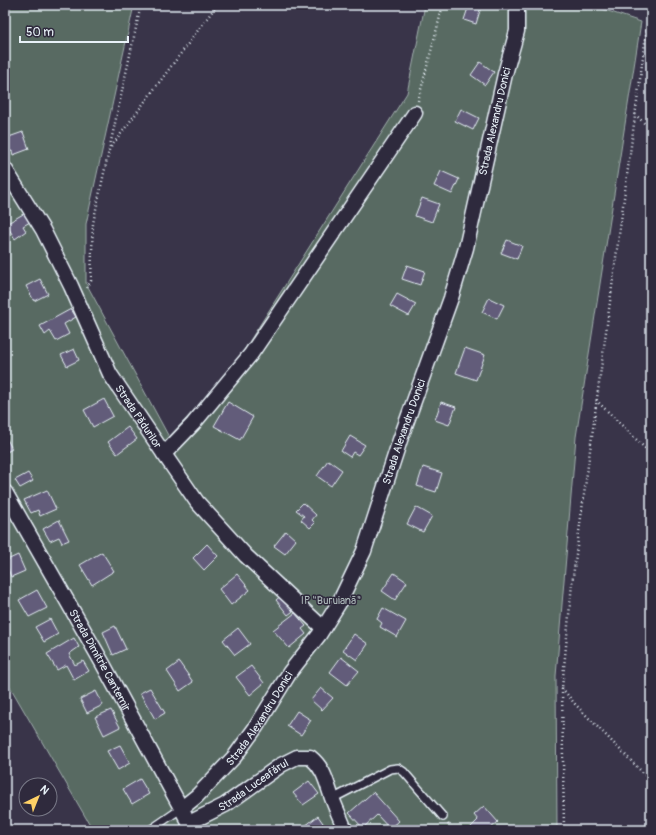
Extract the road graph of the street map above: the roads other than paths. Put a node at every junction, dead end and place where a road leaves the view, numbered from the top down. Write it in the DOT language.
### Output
graph roads {
  1 [pos="517,5"];
  2 [pos="415,113"];
  3 [pos="5,169"];
  4 [pos="164,454"];
  5 [pos="5,492"];
  6 [pos="323,628"];
  7 [pos="332,799"];
  8 [pos="182,808"];
  9 [pos="443,817"];
  10 [pos="191,827"];
  11 [pos="150,830"];
  12 [pos="345,830"];
  1 -- 6 [label="street, Strada Alexandru Donici"];
  2 -- 4 [label="street"];
  3 -- 4 [label="street, Strada Pădurilor"];
  4 -- 6 [label="street, Strada Pădurilor"];
  5 -- 8 [label="street, Strada Dimitrie Cantemir"];
  6 -- 8 [label="street, Strada Alexandru Donici"];
  7 -- 9 [label="lane"];
  7 -- 10 [label="street, Strada Luceafărul"];
  7 -- 12 [label="street, Strada Luceafărul"];
  8 -- 10 [label="street, Strada Dimitrie Cantemir"];
  8 -- 11 [label="lane"];
}
